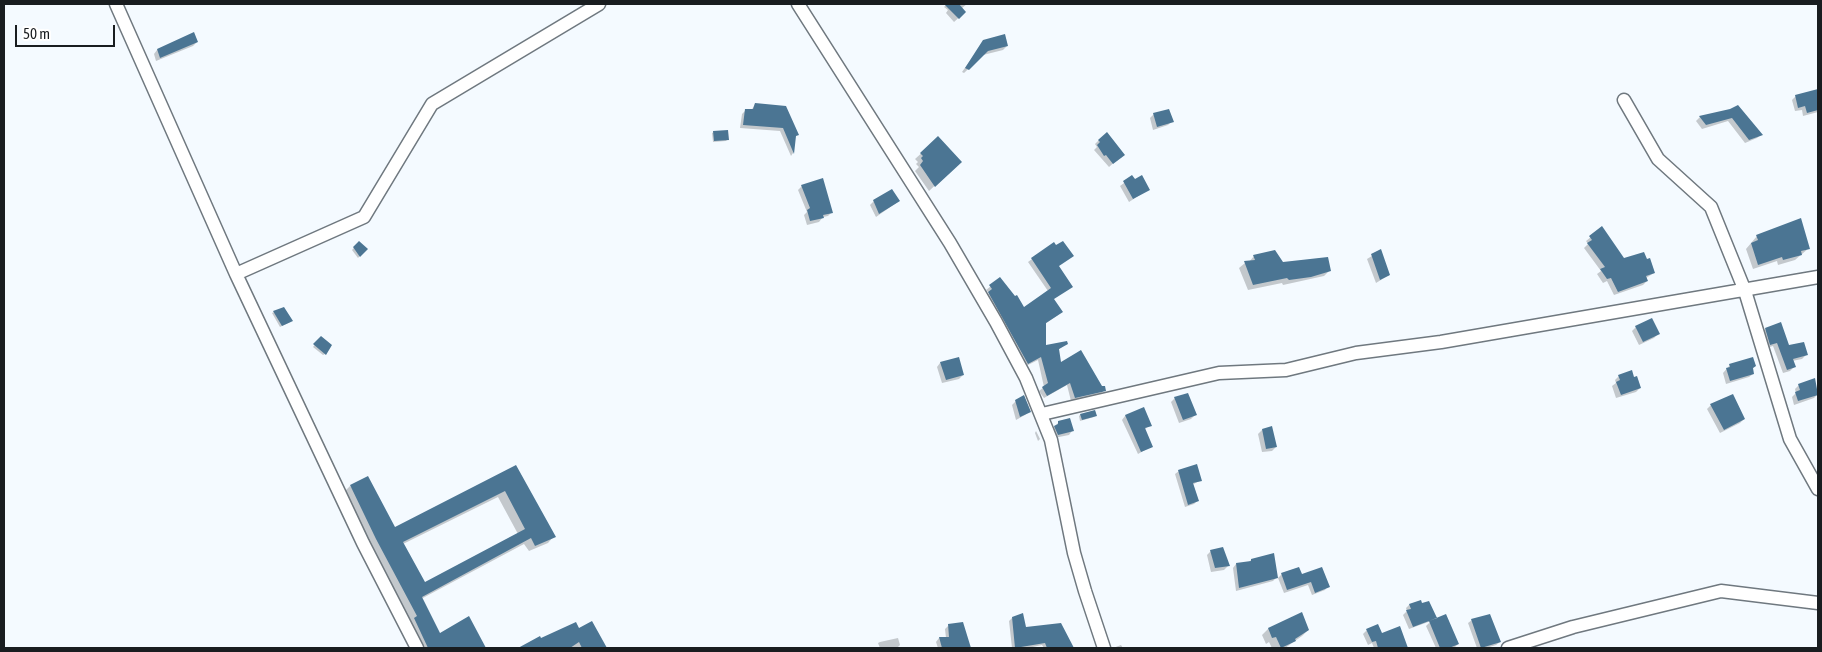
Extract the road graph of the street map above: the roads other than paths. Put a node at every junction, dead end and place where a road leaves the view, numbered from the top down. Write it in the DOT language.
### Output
graph roads {
  1 [pos="116,4"];
  2 [pos="599,4"];
  3 [pos="798,4"];
  4 [pos="1624,100"];
  5 [pos="236,274"];
  6 [pos="1818,277"];
  7 [pos="1745,291"];
  8 [pos="1042,414"];
  9 [pos="1818,489"];
  10 [pos="1818,603"];
  11 [pos="417,648"];
  12 [pos="1104,648"];
  13 [pos="1508,648"];
  1 -- 5 [label="street"];
  2 -- 5 [label="street"];
  3 -- 8 [label="street"];
  4 -- 7 [label="street"];
  5 -- 11 [label="street"];
  6 -- 7 [label="street"];
  7 -- 8 [label="street"];
  7 -- 9 [label="street"];
  8 -- 12 [label="street"];
  10 -- 13 [label="street"];
}
